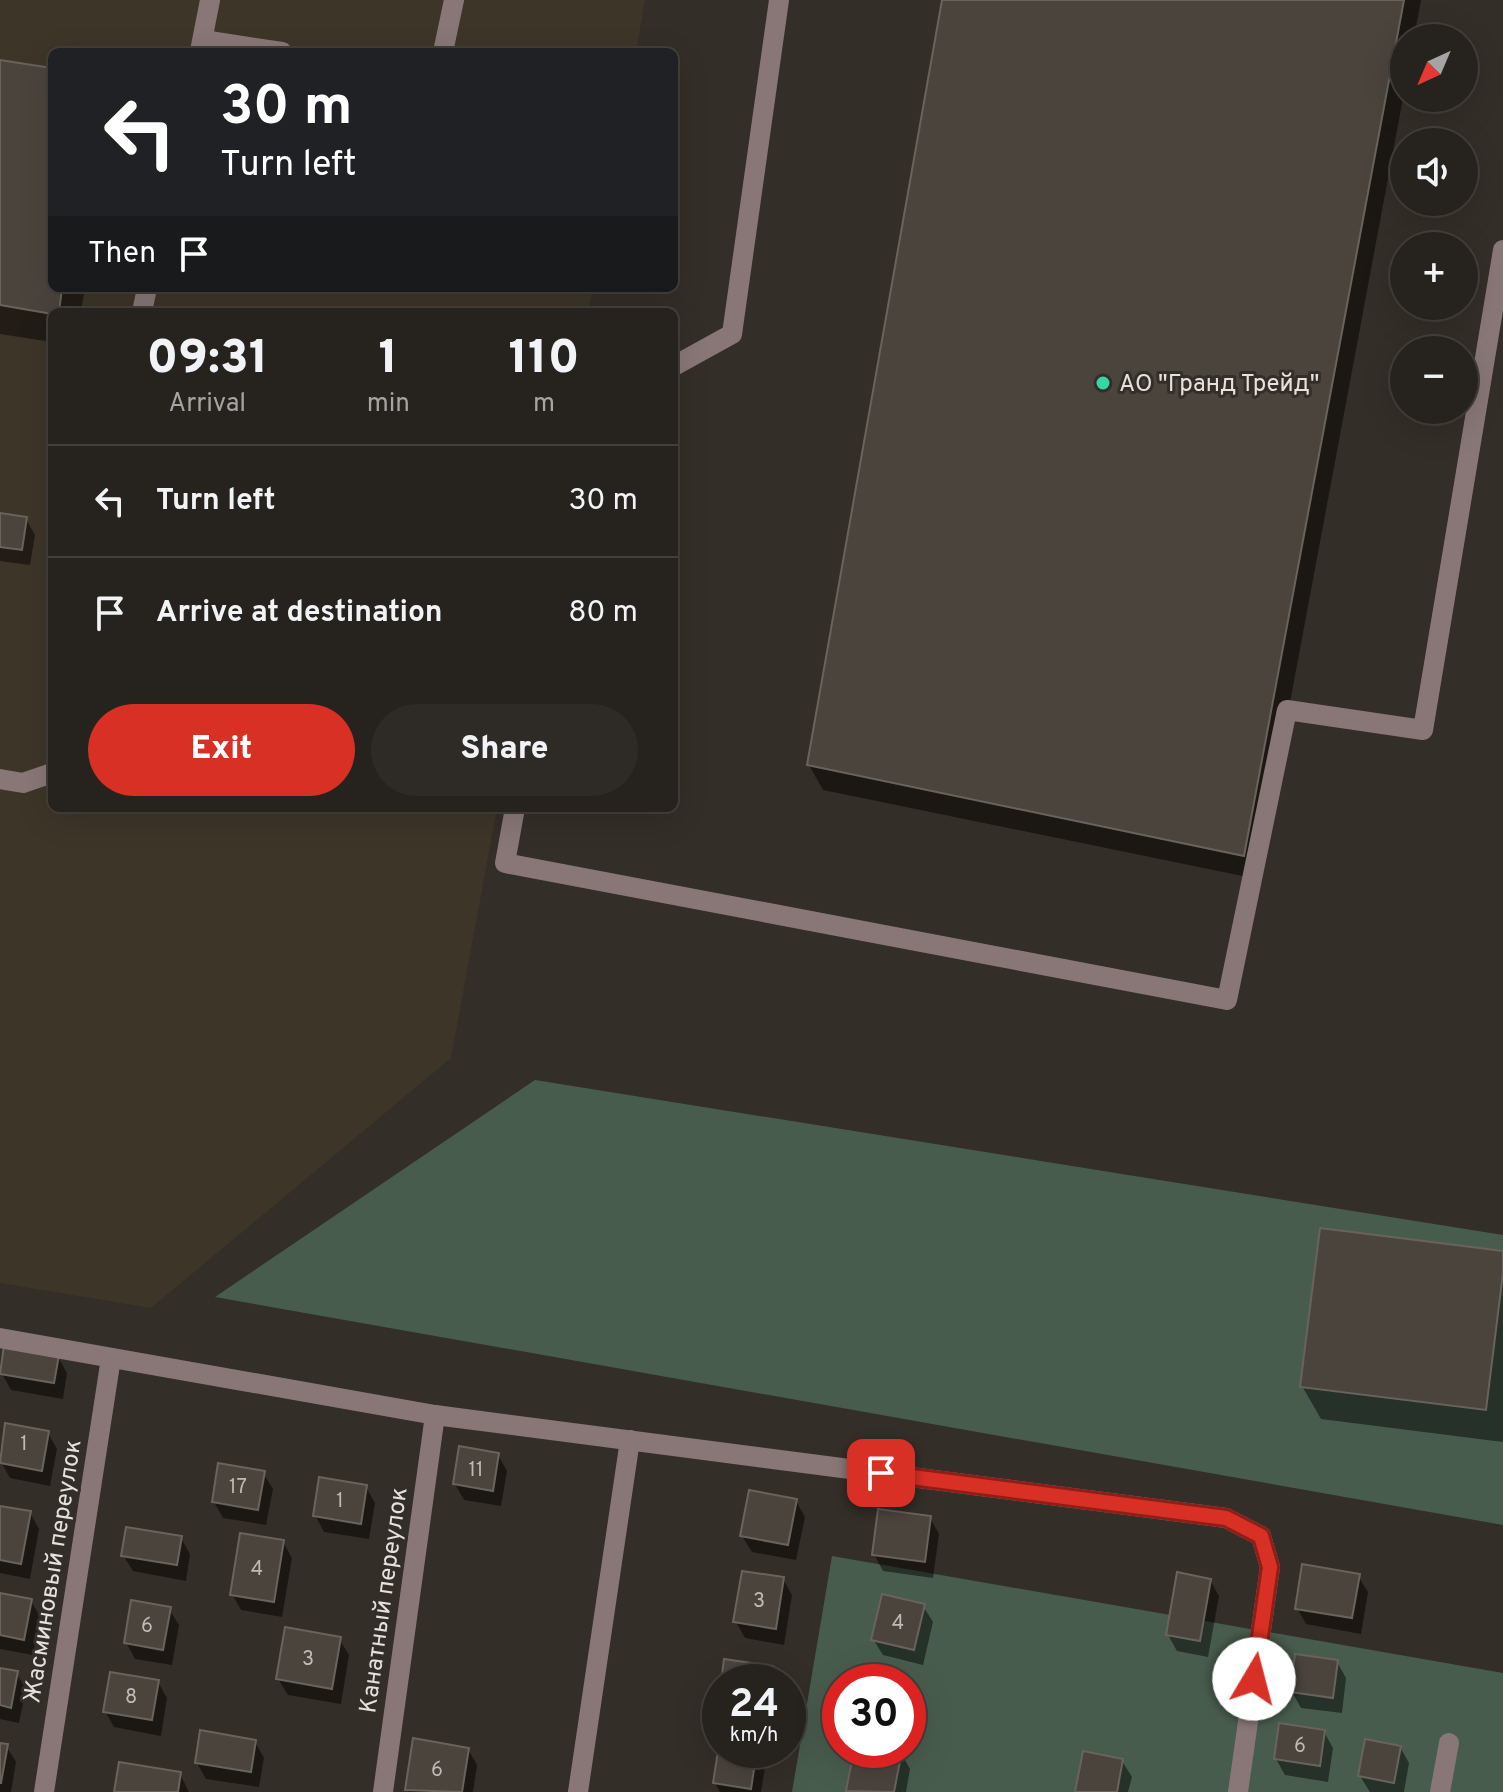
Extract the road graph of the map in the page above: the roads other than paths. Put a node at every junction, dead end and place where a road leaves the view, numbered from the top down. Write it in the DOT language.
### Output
graph roads {
  1 [pos="210,0"];
  2 [pos="454,0"];
  3 [pos="779,0"];
  4 [pos="201,46"];
  5 [pos="228,48"];
  6 [pos="444,48"];
  7 [pos="1503,250"];
  8 [pos="678,364"];
  9 [pos="48,774"];
  10 [pos="0,779"];
  11 [pos="514,812"];
  12 [pos="0,1338"];
  13 [pos="111,1358"];
  14 [pos="435,1415"];
  15 [pos="630,1440"];
  16 [pos="1449,1743"];
  17 [pos="44,1792"];
  18 [pos="383,1792"];
  19 [pos="578,1792"];
  20 [pos="1238,1792"];
  21 [pos="1440,1792"];
  1 -- 4 [label="street"];
  2 -- 6 [label="street"];
  3 -- 8 [label="street"];
  4 -- 5 [label="street"];
  7 -- 11 [label="street"];
  9 -- 10 [label="street"];
  12 -- 13 [label="street"];
  13 -- 14 [label="street"];
  13 -- 17 [label="street, Жасминовый переулок"];
  14 -- 15 [label="street"];
  14 -- 18 [label="street, Канатный переулок"];
  15 -- 19 [label="street"];
  15 -- 20 [label="street"];
  16 -- 21 [label="street"];
}
